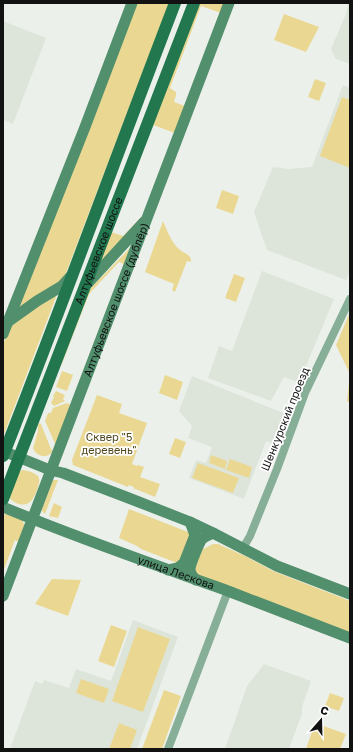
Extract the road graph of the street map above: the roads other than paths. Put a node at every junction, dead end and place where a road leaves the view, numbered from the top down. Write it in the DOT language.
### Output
graph roads {
  1 [pos="132,3"];
  2 [pos="175,3"];
  3 [pos="194,3"];
  4 [pos="229,3"];
  5 [pos="148,217"];
  6 [pos="74,272"];
  7 [pos="85,286"];
  8 [pos="350,299"];
  9 [pos="8,322"];
  10 [pos="3,334"];
  11 [pos="4,453"];
  12 [pos="19,458"];
  13 [pos="50,470"];
  14 [pos="3,499"];
  15 [pos="3,507"];
  16 [pos="32,519"];
  17 [pos="190,522"];
  18 [pos="214,533"];
  19 [pos="243,548"];
  20 [pos="168,570"];
  21 [pos="196,580"];
  22 [pos="228,591"];
  23 [pos="350,594"];
  24 [pos="3,596"];
  25 [pos="350,638"];
  26 [pos="168,749"];
  1 -- 9 [label="main road"];
  2 -- 6 [label="main road, Алтуфьевское шоссе"];
  3 -- 7 [label="main road, Алтуфьевское шоссе"];
  4 -- 5 [label="main road, Алтуфьевское шоссе (дублёр)"];
  5 -- 7 [label="main road"];
  5 -- 13 [label="main road, Алтуфьевское шоссе (дублёр)"];
  6 -- 9 [label="main road"];
  6 -- 11 [label="main road, Алтуфьевское шоссе"];
  7 -- 12 [label="main road, Алтуфьевское шоссе"];
  8 -- 19 [label="street, Шенкурский проезд"];
  9 -- 10 [label="main road"];
  11 -- 12 [label="main road"];
  12 -- 13 [label="main road"];
  12 -- 14 [label="main road, Алтуфьевское шоссе"];
  13 -- 16 [label="main road, Алтуфьевское шоссе (дублёр)"];
  13 -- 17 [label="main road"];
  15 -- 16 [label="main road, улица Лескова"];
  16 -- 20 [label="main road, улица Лескова"];
  16 -- 24 [label="main road, Алтуфьевское шоссе (дублёр)"];
  17 -- 18 [label="main road"];
  17 -- 20 [label="main road"];
  18 -- 19 [label="main road"];
  18 -- 21 [label="main road"];
  19 -- 23 [label="main road"];
  20 -- 21 [label="main road, улица Лескова"];
  21 -- 22 [label="main road, улица Лескова"];
  22 -- 25 [label="main road, улица Лескова"];
  22 -- 26 [label="street"];
}
